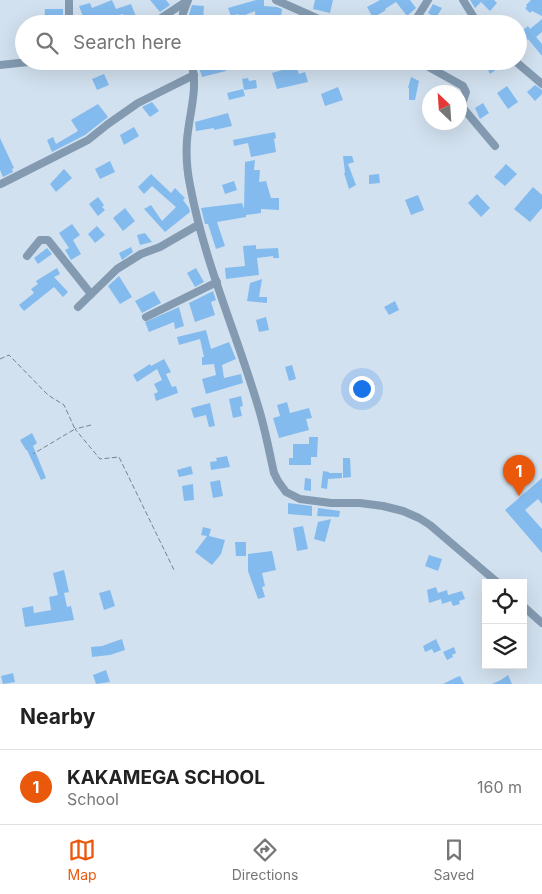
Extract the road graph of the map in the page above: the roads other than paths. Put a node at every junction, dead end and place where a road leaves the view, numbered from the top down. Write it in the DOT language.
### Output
graph roads {
  1 [pos="69,0"];
  2 [pos="188,0"];
  3 [pos="276,0"];
  4 [pos="428,0"];
  5 [pos="463,0"];
  6 [pos="69,15"];
  7 [pos="166,15"];
  8 [pos="183,15"];
  9 [pos="310,15"];
  10 [pos="419,15"];
  11 [pos="472,15"];
  12 [pos="15,63"];
  13 [pos="0,64"];
  14 [pos="193,70"];
  15 [pos="434,70"];
  16 [pos="526,70"];
  17 [pos="194,74"];
  18 [pos="542,84"];
  19 [pos="495,146"];
  20 [pos="2,184"];
  21 [pos="198,225"];
  22 [pos="27,256"];
  23 [pos="216,282"];
  24 [pos="91,294"];
  25 [pos="78,307"];
  26 [pos="146,317"];
  27 [pos="493,579"];
  28 [pos="527,610"];
  29 [pos="542,623"];
  1 -- 6 [label="street"];
  2 -- 7 [label="street"];
  2 -- 8 [label="street"];
  3 -- 9 [label="street"];
  4 -- 10 [label="street"];
  5 -- 11 [label="street"];
  12 -- 13 [label="street"];
  14 -- 17 [label="street"];
  15 -- 19 [label="street"];
  16 -- 18 [label="street"];
  17 -- 20 [label="street"];
  17 -- 21 [label="street"];
  21 -- 23 [label="street"];
  21 -- 24 [label="street"];
  22 -- 24 [label="street"];
  23 -- 26 [label="street"];
  23 -- 27 [label="street"];
  24 -- 25 [label="street"];
  28 -- 29 [label="street"];
}
